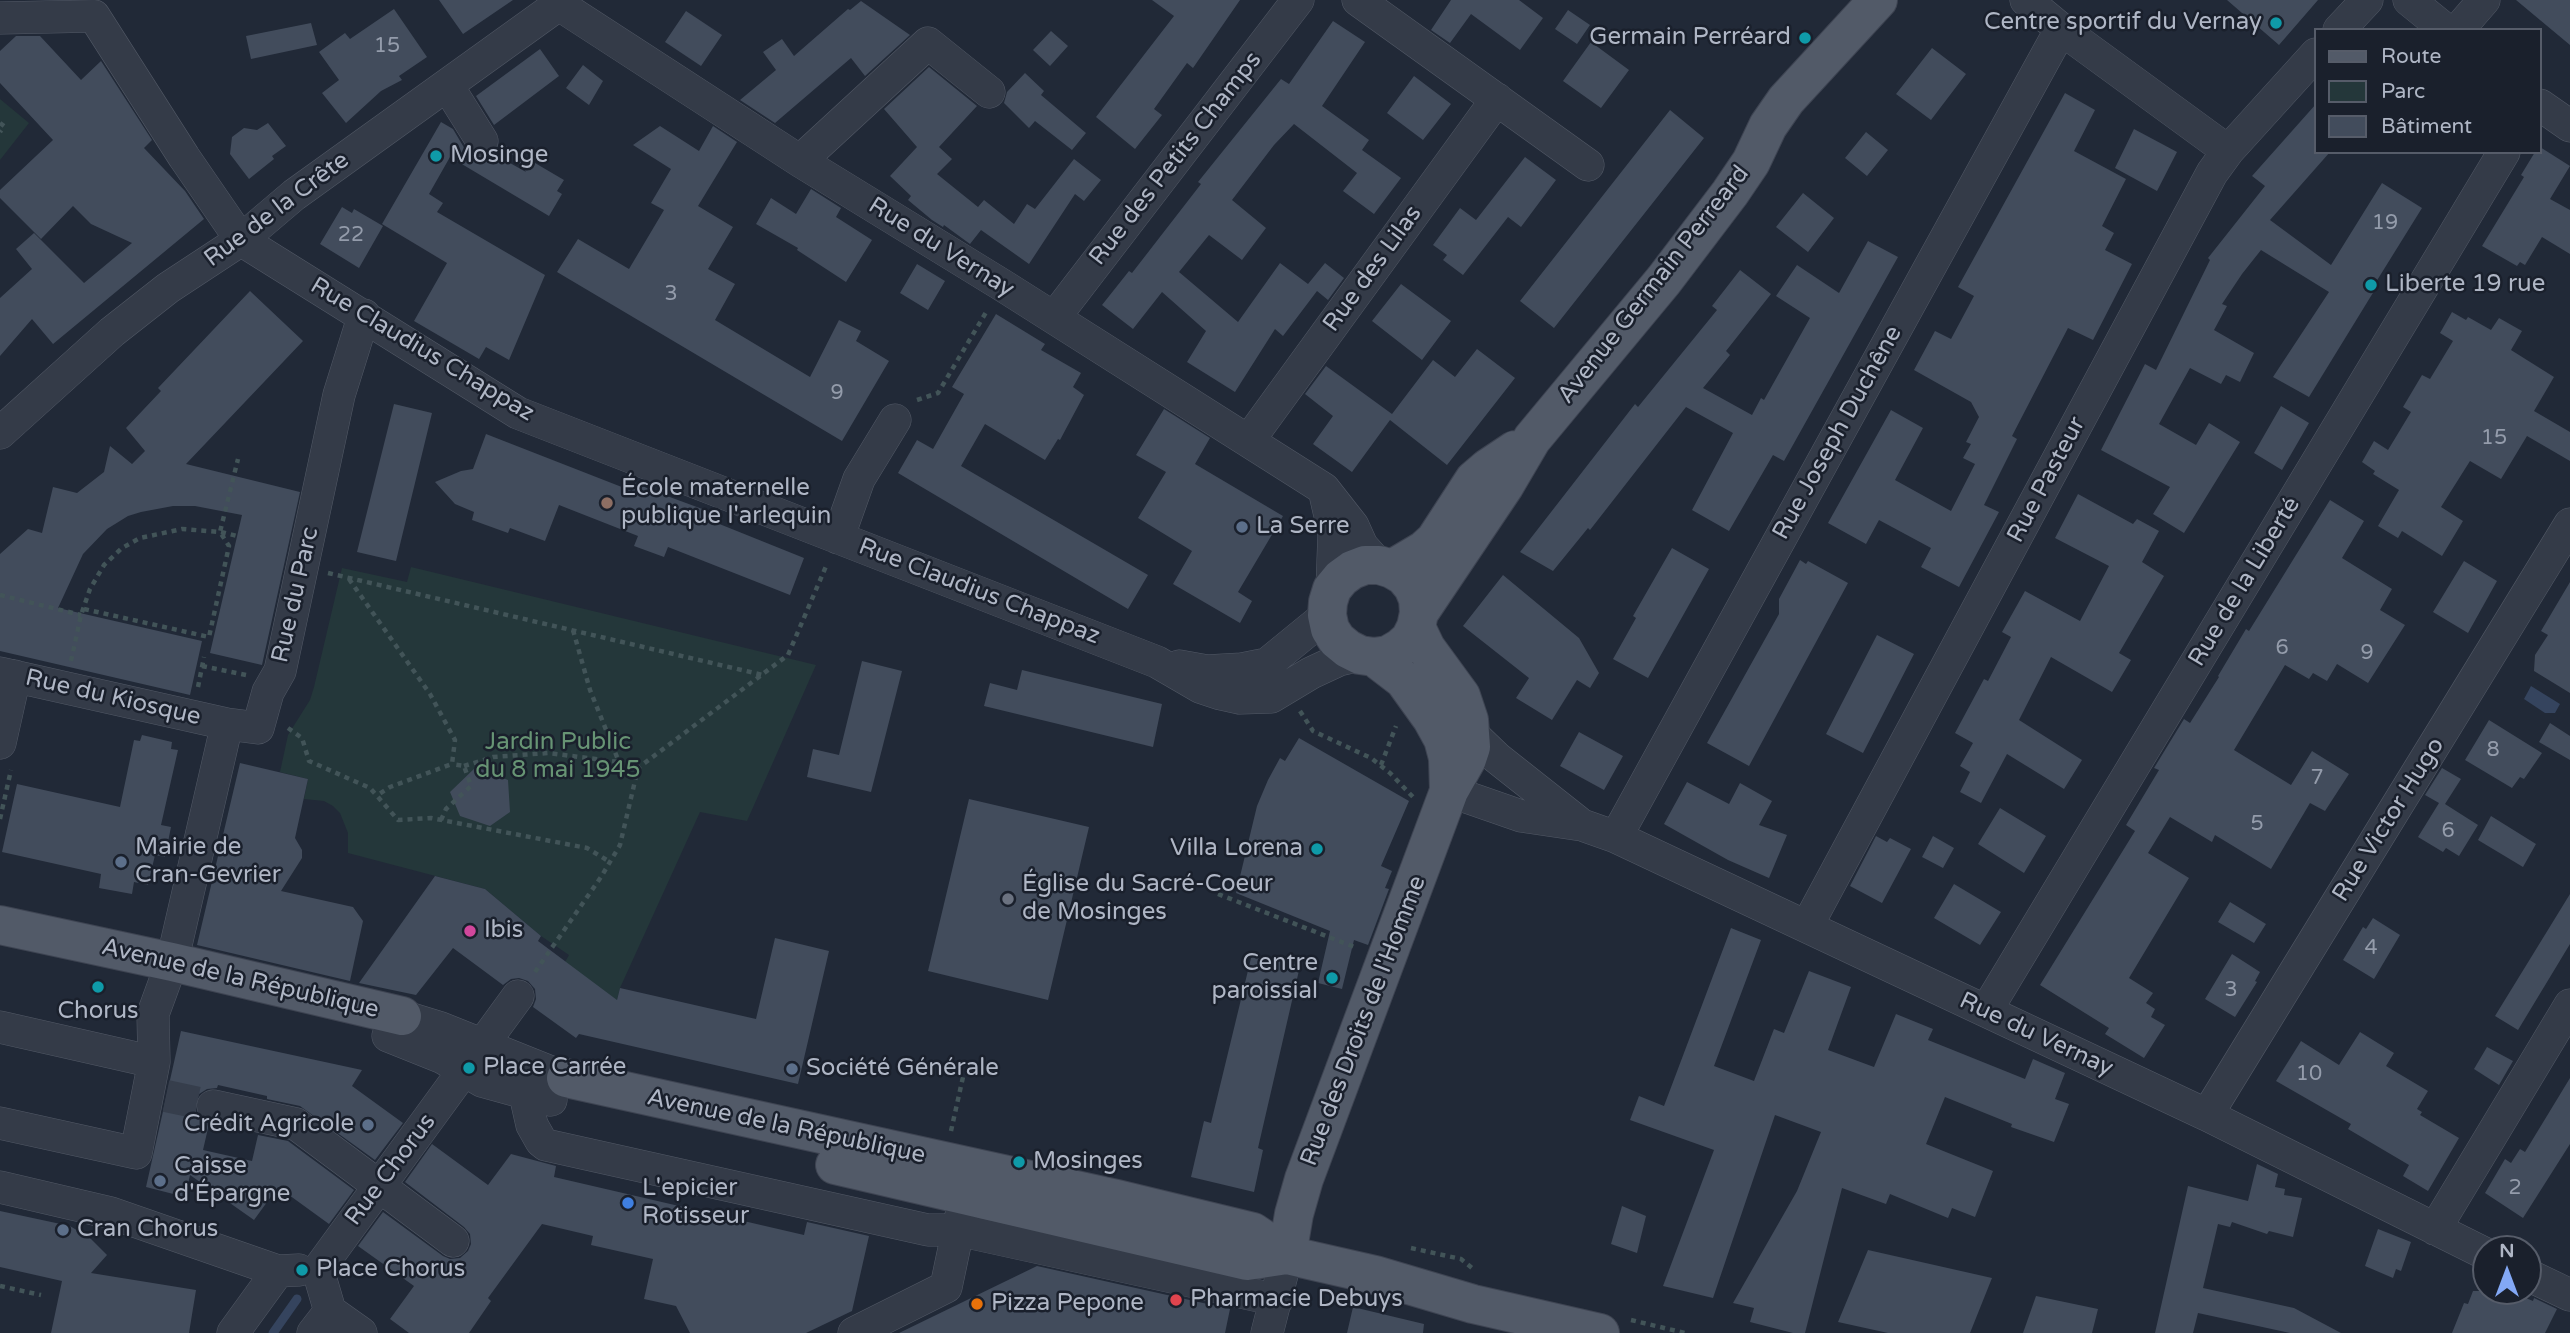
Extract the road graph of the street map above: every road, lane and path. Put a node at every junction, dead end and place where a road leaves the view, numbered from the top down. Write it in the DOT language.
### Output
graph roads {
  1 [pos="1298,0"];
  2 [pos="1358,0"];
  3 [pos="1878,0"];
  4 [pos="2026,0"];
  5 [pos="2367,0"];
  6 [pos="2409,0"];
  7 [pos="2484,0"];
  8 [pos="561,2"];
  9 [pos="0,18"];
  10 [pos="2341,28"];
  11 [pos="2444,28"];
  12 [pos="2460,28"];
  13 [pos="2061,29"];
  14 [pos="2314,56"];
  15 [pos="447,85"];
  16 [pos="989,92"];
  17 [pos="1497,99"];
  18 [pos="2542,106"];
  19 [pos="0,123"];
  20 [pos="2570,126"];
  21 [pos="0,132"];
  22 [pos="482,141"];
  23 [pos="2228,151"];
  24 [pos="2503,154"];
  25 [pos="800,161"];
  26 [pos="1588,165"];
  27 [pos="242,240"];
  28 [pos="1002,285"];
  29 [pos="364,315"];
  30 [pos="1054,318"];
  31 [pos="895,419"];
  32 [pos="0,433"];
  33 [pos="1532,439"];
  34 [pos="1249,440"];
  35 [pos="237,459"];
  36 [pos="1324,489"];
  37 [pos="2570,524"];
  38 [pos="220,532"];
  39 [pos="237,536"];
  40 [pos="838,538"];
  41 [pos="302,566"];
  42 [pos="1386,567"];
  43 [pos="348,577"];
  44 [pos="0,595"];
  45 [pos="1329,602"];
  46 [pos="83,612"];
  47 [pos="1418,620"];
  48 [pos="573,630"];
  49 [pos="1367,656"];
  50 [pos="1157,662"];
  51 [pos="1267,664"];
  52 [pos="202,666"];
  53 [pos="764,675"];
  54 [pos="15,676"];
  55 [pos="274,681"];
  56 [pos="65,688"];
  57 [pos="1286,689"];
  58 [pos="1239,698"];
  59 [pos="260,717"];
  60 [pos="227,723"];
  61 [pos="1471,733"];
  62 [pos="0,743"];
  63 [pos="620,762"];
  64 [pos="452,764"];
  65 [pos="464,765"];
  66 [pos="638,768"];
  67 [pos="376,796"];
  68 [pos="1445,802"];
  69 [pos="441,820"];
  70 [pos="1582,825"];
  71 [pos="1616,837"];
  72 [pos="610,862"];
  73 [pos="1219,894"];
  74 [pos="0,925"];
  75 [pos="1807,926"];
  76 [pos="0,944"];
  77 [pos="1387,960"];
  78 [pos="168,973"];
  79 [pos="518,996"];
  80 [pos="2570,1005"];
  81 [pos="1986,1011"];
  82 [pos="395,1026"];
  83 [pos="0,1027"];
  84 [pos="484,1045"];
  85 [pos="154,1062"];
  86 [pos="465,1071"];
  87 [pos="963,1077"];
  88 [pos="547,1090"];
  89 [pos="213,1106"];
  90 [pos="2207,1115"];
  91 [pos="0,1123"];
  92 [pos="943,1162"];
  93 [pos="380,1185"];
  94 [pos="0,1187"];
  95 [pos="962,1213"];
  96 [pos="2435,1229"];
  97 [pos="453,1241"];
  98 [pos="2472,1247"];
  99 [pos="1287,1255"];
  100 [pos="278,1270"];
  101 [pos="318,1270"];
  102 [pos="2542,1282"];
  103 [pos="0,1286"];
  104 [pos="41,1295"];
  105 [pos="2570,1295"];
  106 [pos="1278,1300"];
  107 [pos="321,1322"];
  108 [pos="233,1333"];
  109 [pos="361,1333"];
  110 [pos="854,1333"];
  111 [pos="1268,1333"];
  112 [pos="1600,1333"];
  1 -- 30 [label="street, Rue des Petits Champs"];
  2 -- 17 [label="street"];
  3 -- 33 [label="main road, Avenue Germain Perreard"];
  4 -- 13 [label="street"];
  5 -- 10 [label="street"];
  6 -- 11 [label="street"];
  7 -- 12 [label="street"];
  8 -- 15 [label="street, Rue de la Crête"];
  8 -- 25 [label="street, Rue du Vernay"];
  9 -- 27 [label="street"];
  13 -- 23 [label="street"];
  13 -- 71 [label="street, Rue Joseph Duchêne"];
  14 -- 23 [label="street, Rue Pasteur"];
  15 -- 22 [label="street"];
  15 -- 27 [label="street, Rue de la Crête"];
  16 -- 25 [label="street"];
  17 -- 26 [label="street"];
  17 -- 34 [label="street, Rue des Lilas"];
  18 -- 20 [label="street"];
  19 -- 21 [label="path"];
  23 -- 75 [label="street, Rue Pasteur"];
  24 -- 81 [label="street, Rue de la Liberté"];
  25 -- 28 [label="street, Rue du Vernay"];
  27 -- 29 [label="street, Rue Claudius Chappaz"];
  27 -- 32 [label="street, Rue de la Crête"];
  28 -- 30 [label="street, Rue du Vernay"];
  28 -- 31 [label="path"];
  29 -- 40 [label="street, Rue Claudius Chappaz"];
  29 -- 41 [label="street, Rue du Parc"];
  30 -- 34 [label="street, Rue du Vernay"];
  31 -- 40 [label="street"];
  33 -- 42 [label="main road, Avenue Germain Perreard"];
  33 -- 47 [label="main road, Avenue Germain Perreard"];
  34 -- 36 [label="street, Rue du Vernay"];
  35 -- 38 [label="path"];
  36 -- 42 [label="street, Rue du Vernay"];
  36 -- 45 [label="street"];
  37 -- 90 [label="street, Rue Victor Hugo"];
  38 -- 39 [label="path"];
  38 -- 46 [label="path"];
  38 -- 46 [label="path"];
  40 -- 50 [label="street, Rue Claudius Chappaz"];
  40 -- 53 [label="path"];
  41 -- 43 [label="path"];
  41 -- 55 [label="street, Rue du Parc"];
  42 -- 45 [label="main road"];
  42 -- 47 [label="main road"];
  43 -- 48 [label="path"];
  43 -- 64 [label="path"];
  44 -- 46 [label="path"];
  45 -- 49 [label="main road"];
  45 -- 51 [label="street"];
  46 -- 56 [label="path"];
  47 -- 49 [label="main road"];
  47 -- 61 [label="main road, Rue des Droits de l'Homme"];
  48 -- 53 [label="path"];
  48 -- 63 [label="path"];
  49 -- 57 [label="street"];
  49 -- 68 [label="main road, Rue des Droits de l'Homme"];
  50 -- 51 [label="street, Rue Claudius Chappaz"];
  50 -- 58 [label="street, Rue Claudius Chappaz"];
  51 -- 58 [label="street"];
  52 -- 55 [label="path"];
  53 -- 66 [label="path"];
  54 -- 56 [label="street, Rue du Kiosque"];
  54 -- 62 [label="street"];
  55 -- 59 [label="street, Rue du Parc"];
  56 -- 60 [label="street, Rue du Kiosque"];
  57 -- 58 [label="street"];
  57 -- 68 [label="path"];
  59 -- 60 [label="street"];
  59 -- 67 [label="path"];
  60 -- 78 [label="street"];
  61 -- 68 [label="main road, Rue des Droits de l'Homme"];
  61 -- 70 [label="street, Rue du Vernay"];
  63 -- 65 [label="path"];
  63 -- 66 [label="path"];
  64 -- 65 [label="path"];
  64 -- 67 [label="path"];
  65 -- 69 [label="path"];
  66 -- 72 [label="path"];
  67 -- 69 [label="path"];
  68 -- 70 [label="street, Rue du Vernay"];
  68 -- 77 [label="main road, Rue des Droits de l'Homme"];
  69 -- 72 [label="path"];
  70 -- 71 [label="street, Rue du Vernay"];
  71 -- 75 [label="street, Rue du Vernay"];
  72 -- 79 [label="path"];
  73 -- 77 [label="path"];
  74 -- 78 [label="main road, Avenue de la République"];
  75 -- 81 [label="street, Rue du Vernay"];
  76 -- 78 [label="main road, Avenue de la République"];
  77 -- 99 [label="main road, Rue des Droits de l'Homme"];
  78 -- 82 [label="main road, Avenue de la République"];
  78 -- 85 [label="street"];
  79 -- 84 [label="street, Rue Chorus"];
  80 -- 96 [label="street"];
  81 -- 90 [label="street, Rue du Vernay"];
  82 -- 84 [label="street, Avenue de la République"];
  82 -- 86 [label="street, Avenue de la République"];
  83 -- 85 [label="street"];
  84 -- 86 [label="street, Rue Chorus"];
  84 -- 88 [label="street, Avenue de la République"];
  85 -- 91 [label="street"];
  86 -- 88 [label="street, Avenue de la République"];
  86 -- 93 [label="street, Rue Chorus"];
  87 -- 92 [label="path"];
  88 -- 92 [label="main road, Avenue de la République"];
  88 -- 95 [label="main road, Avenue de la République"];
  89 -- 93 [label="street"];
  90 -- 96 [label="street, Rue du Vernay"];
  92 -- 99 [label="main road, Avenue de la République"];
  93 -- 97 [label="street"];
  93 -- 101 [label="street, Rue Chorus"];
  94 -- 100 [label="street"];
  95 -- 99 [label="main road, Avenue de la République"];
  95 -- 106 [label="street"];
  95 -- 110 [label="street"];
  96 -- 98 [label="street, Rue du Vernay"];
  99 -- 106 [label="street"];
  99 -- 112 [label="main road, Avenue de la République"];
  100 -- 101 [label="street"];
  100 -- 108 [label="street"];
  101 -- 107 [label="street"];
  102 -- 105 [label="street"];
  103 -- 104 [label="path"];
  106 -- 111 [label="street"];
  107 -- 109 [label="street"];
}
